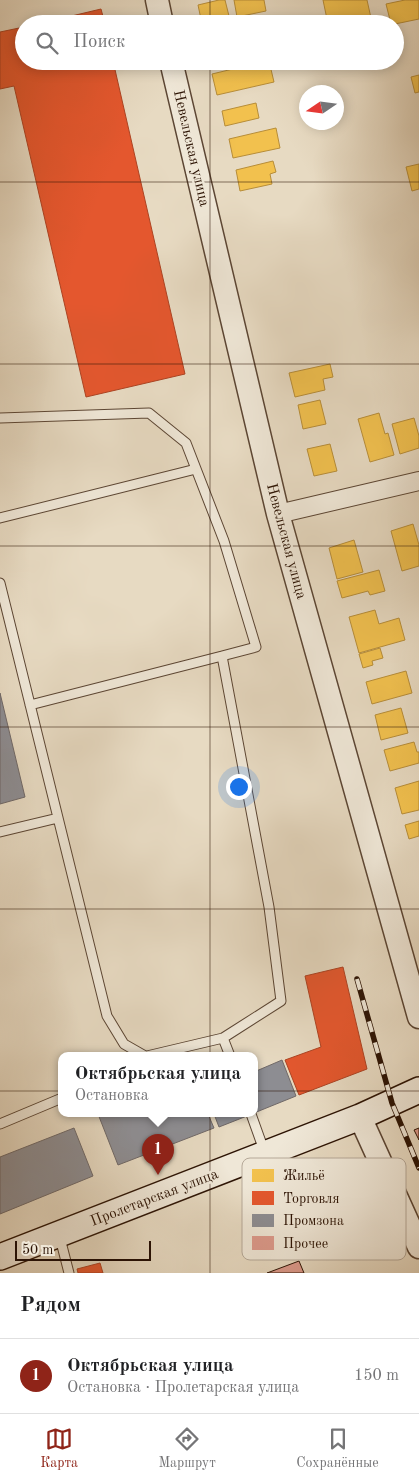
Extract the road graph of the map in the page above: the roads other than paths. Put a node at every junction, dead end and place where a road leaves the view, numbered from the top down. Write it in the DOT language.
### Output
graph roads {
  1 [pos="157,0"];
  2 [pos="160,15"];
  3 [pos="173,70"];
  4 [pos="0,418"];
  5 [pos="196,469"];
  6 [pos="419,481"];
  7 [pos="278,514"];
  8 [pos="0,518"];
  9 [pos="0,583"];
  10 [pos="222,656"];
  11 [pos="30,705"];
  12 [pos="58,818"];
  13 [pos="0,832"];
  14 [pos="419,1017"];
  15 [pos="223,1038"];
  16 [pos="139,1052"];
  17 [pos="163,1052"];
  18 [pos="228,1052"];
  19 [pos="419,1090"];
  20 [pos="58,1100"];
  21 [pos="252,1117"];
  22 [pos="360,1117"];
  23 [pos="0,1124"];
  24 [pos="265,1154"];
  25 [pos="255,1158"];
  26 [pos="379,1158"];
  27 [pos="242,1163"];
  28 [pos="406,1218"];
  29 [pos="59,1234"];
  30 [pos="419,1247"];
  31 [pos="0,1257"];
  32 [pos="69,1273"];
  1 -- 2 [label="street"];
  3 -- 7 [label="street, Невельская улица"];
  4 -- 5 [label="lane"];
  5 -- 8 [label="lane"];
  5 -- 10 [label="lane"];
  6 -- 7 [label="street"];
  7 -- 14 [label="street, Невельская улица"];
  9 -- 11 [label="lane"];
  10 -- 11 [label="lane"];
  10 -- 15 [label="lane"];
  11 -- 12 [label="lane"];
  12 -- 13 [label="lane"];
  12 -- 16 [label="lane"];
  15 -- 17 [label="lane"];
  15 -- 18 [label="lane"];
  19 -- 22 [label="main road, Пролетарская улица"];
  20 -- 23 [label="lane"];
  21 -- 24 [label="lane"];
  22 -- 24 [label="main road, Пролетарская улица"];
  22 -- 26 [label="street"];
  24 -- 25 [label="main road, Пролетарская улица"];
  27 -- 29 [label="main road, Пролетарская улица"];
  28 -- 30 [label="street"];
  29 -- 31 [label="main road, Пролетарская улица"];
  29 -- 32 [label="lane"];
}
